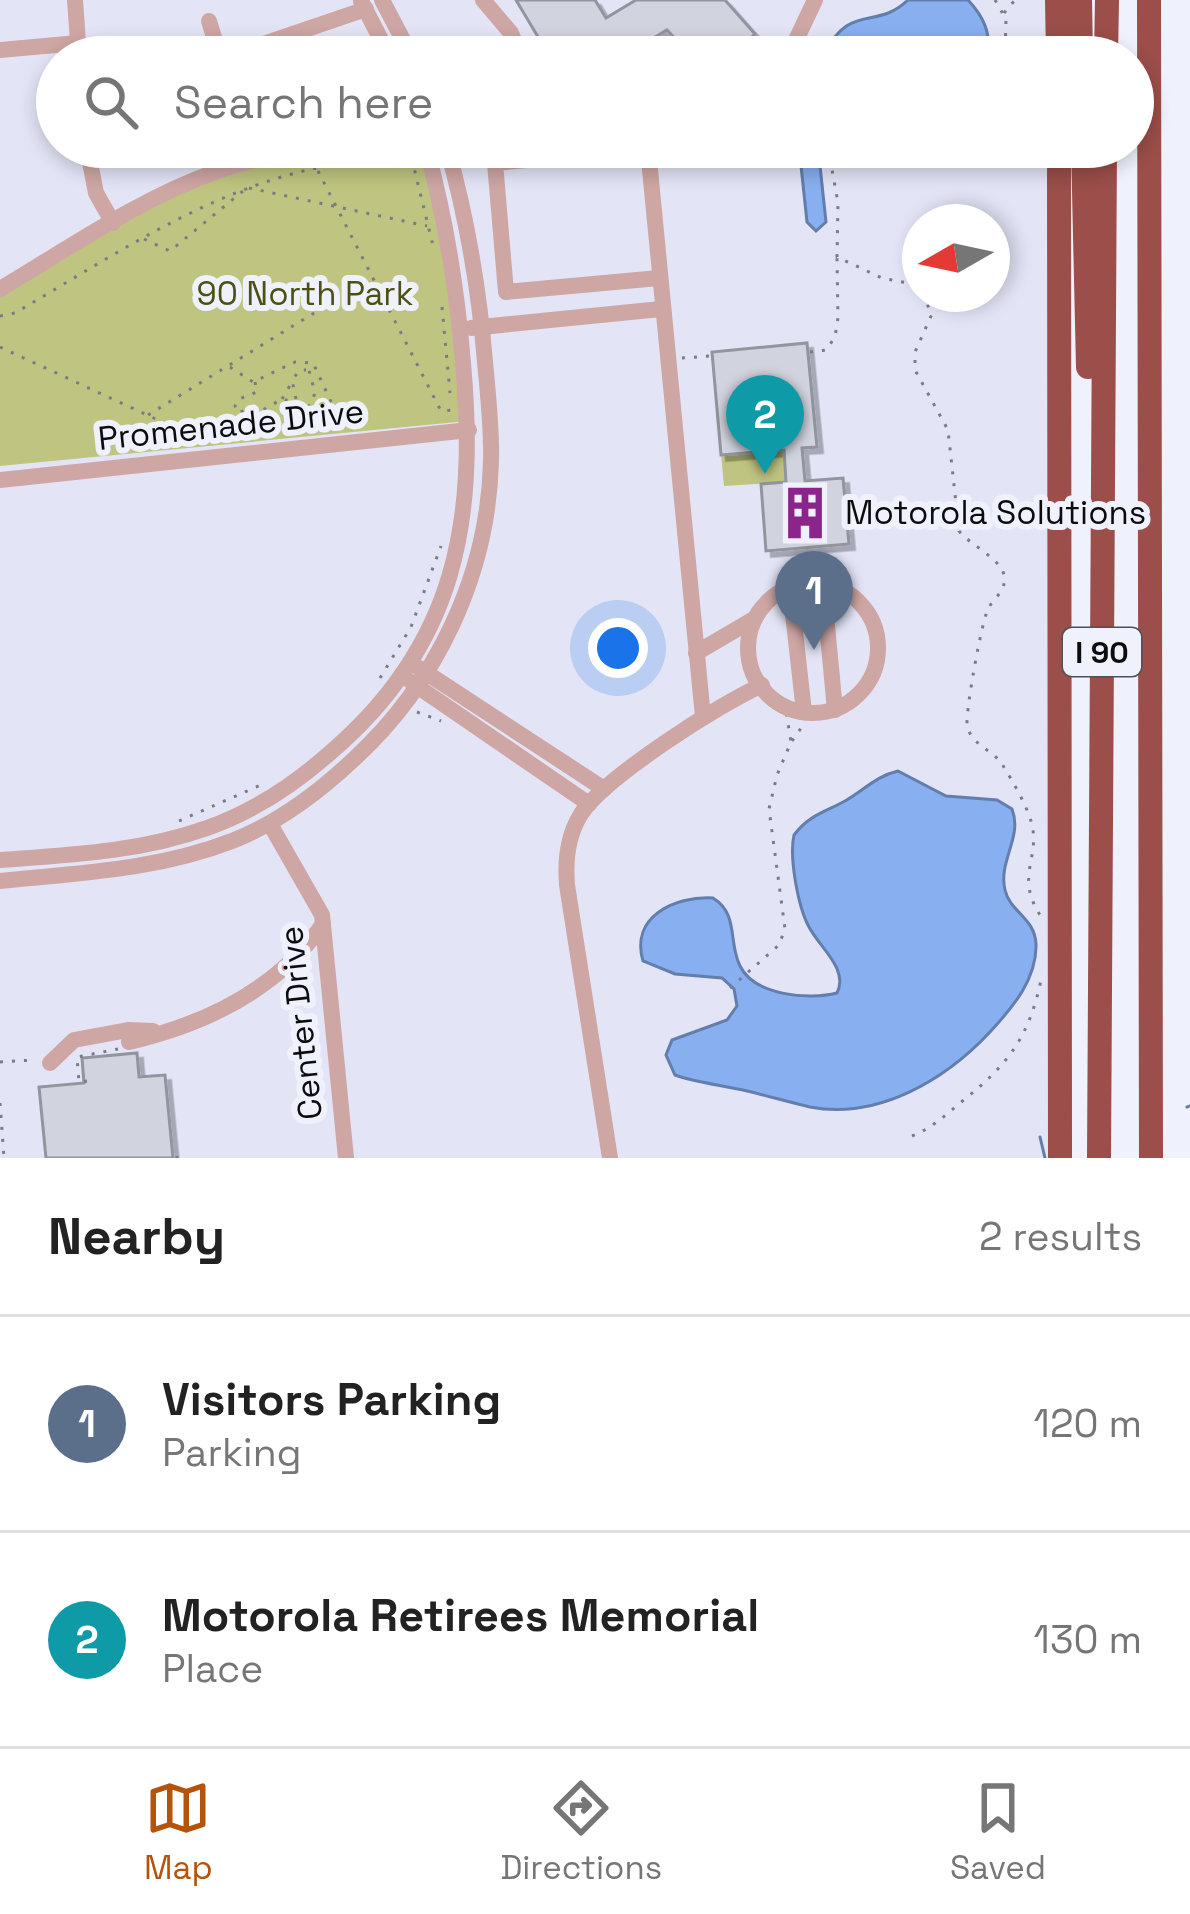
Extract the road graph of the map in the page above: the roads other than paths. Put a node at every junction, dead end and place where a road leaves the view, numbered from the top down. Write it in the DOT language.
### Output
graph roads {
  1 [pos="75,0"];
  2 [pos="483,0"];
  3 [pos="815,0"];
  4 [pos="1057,0"];
  5 [pos="1080,0"];
  6 [pos="1107,0"];
  7 [pos="1149,0"];
  8 [pos="370,3"];
  9 [pos="209,21"];
  10 [pos="78,36"];
  11 [pos="215,36"];
  12 [pos="280,36"];
  13 [pos="382,36"];
  14 [pos="396,36"];
  15 [pos="513,36"];
  16 [pos="798,36"];
  17 [pos="1058,36"];
  18 [pos="1081,36"];
  19 [pos="1106,36"];
  20 [pos="1149,36"];
  21 [pos="0,50"];
  22 [pos="36,50"];
  23 [pos="92,168"];
  24 [pos="222,168"];
  25 [pos="424,168"];
  26 [pos="453,168"];
  27 [pos="495,168"];
  28 [pos="649,168"];
  29 [pos="1059,168"];
  30 [pos="1084,168"];
  31 [pos="1106,168"];
  32 [pos="1149,168"];
  33 [pos="113,223"];
  34 [pos="659,278"];
  35 [pos="0,289"];
  36 [pos="662,309"];
  37 [pos="482,327"];
  38 [pos="460,329"];
  39 [pos="461,431"];
  40 [pos="0,480"];
  41 [pos="823,583"];
  42 [pos="790,587"];
  43 [pos="754,619"];
  44 [pos="696,653"];
  45 [pos="405,669"];
  46 [pos="422,680"];
  47 [pos="762,685"];
  48 [pos="835,710"];
  49 [pos="809,712"];
  50 [pos="703,717"];
  51 [pos="604,789"];
  52 [pos="589,804"];
  53 [pos="270,824"];
  54 [pos="1100,832"];
  55 [pos="0,860"];
  56 [pos="0,881"];
  57 [pos="323,924"];
  58 [pos="172,1032"];
  59 [pos="129,1042"];
  60 [pos="47,1061"];
  61 [pos="346,1158"];
  62 [pos="610,1158"];
  63 [pos="1060,1158"];
  64 [pos="1099,1158"];
  65 [pos="1151,1158"];
  1 -- 10 [label="street"];
  2 -- 15 [label="street"];
  3 -- 16 [label="street"];
  4 -- 17 [label="highway"];
  5 -- 18 [label="highway"];
  6 -- 19 [label="highway"];
  7 -- 20 [label="highway, I 90"];
  8 -- 12 [label="street"];
  8 -- 13 [label="street"];
  8 -- 14 [label="street"];
  9 -- 11 [label="street"];
  21 -- 22 [label="street"];
  23 -- 33 [label="street"];
  24 -- 33 [label="street"];
  25 -- 38 [label="street"];
  26 -- 37 [label="street"];
  27 -- 34 [label="street"];
  28 -- 34 [label="street"];
  29 -- 63 [label="highway"];
  30 -- 54 [label="highway"];
  31 -- 54 [label="highway, I 90"];
  32 -- 65 [label="highway, I 90"];
  33 -- 35 [label="street"];
  34 -- 36 [label="street"];
  36 -- 37 [label="street"];
  36 -- 44 [label="street"];
  37 -- 38 [label="street"];
  37 -- 46 [label="street"];
  38 -- 39 [label="street"];
  39 -- 40 [label="street, Promenade Drive"];
  39 -- 45 [label="street"];
  41 -- 42 [label="street"];
  41 -- 48 [label="street"];
  41 -- 48 [label="street"];
  42 -- 43 [label="street"];
  42 -- 49 [label="street"];
  43 -- 44 [label="street"];
  43 -- 47 [label="street"];
  44 -- 50 [label="street"];
  45 -- 46 [label="street"];
  45 -- 55 [label="street"];
  46 -- 51 [label="street"];
  46 -- 52 [label="street"];
  46 -- 53 [label="street"];
  47 -- 49 [label="street"];
  47 -- 50 [label="street"];
  48 -- 49 [label="street"];
  50 -- 51 [label="street"];
  51 -- 52 [label="street"];
  52 -- 62 [label="street"];
  53 -- 56 [label="street"];
  53 -- 57 [label="street, Center Drive"];
  54 -- 64 [label="highway, I 90"];
  57 -- 58 [label="street"];
  57 -- 61 [label="street, Center Drive"];
  58 -- 59 [label="street"];
  58 -- 60 [label="street"];
}
